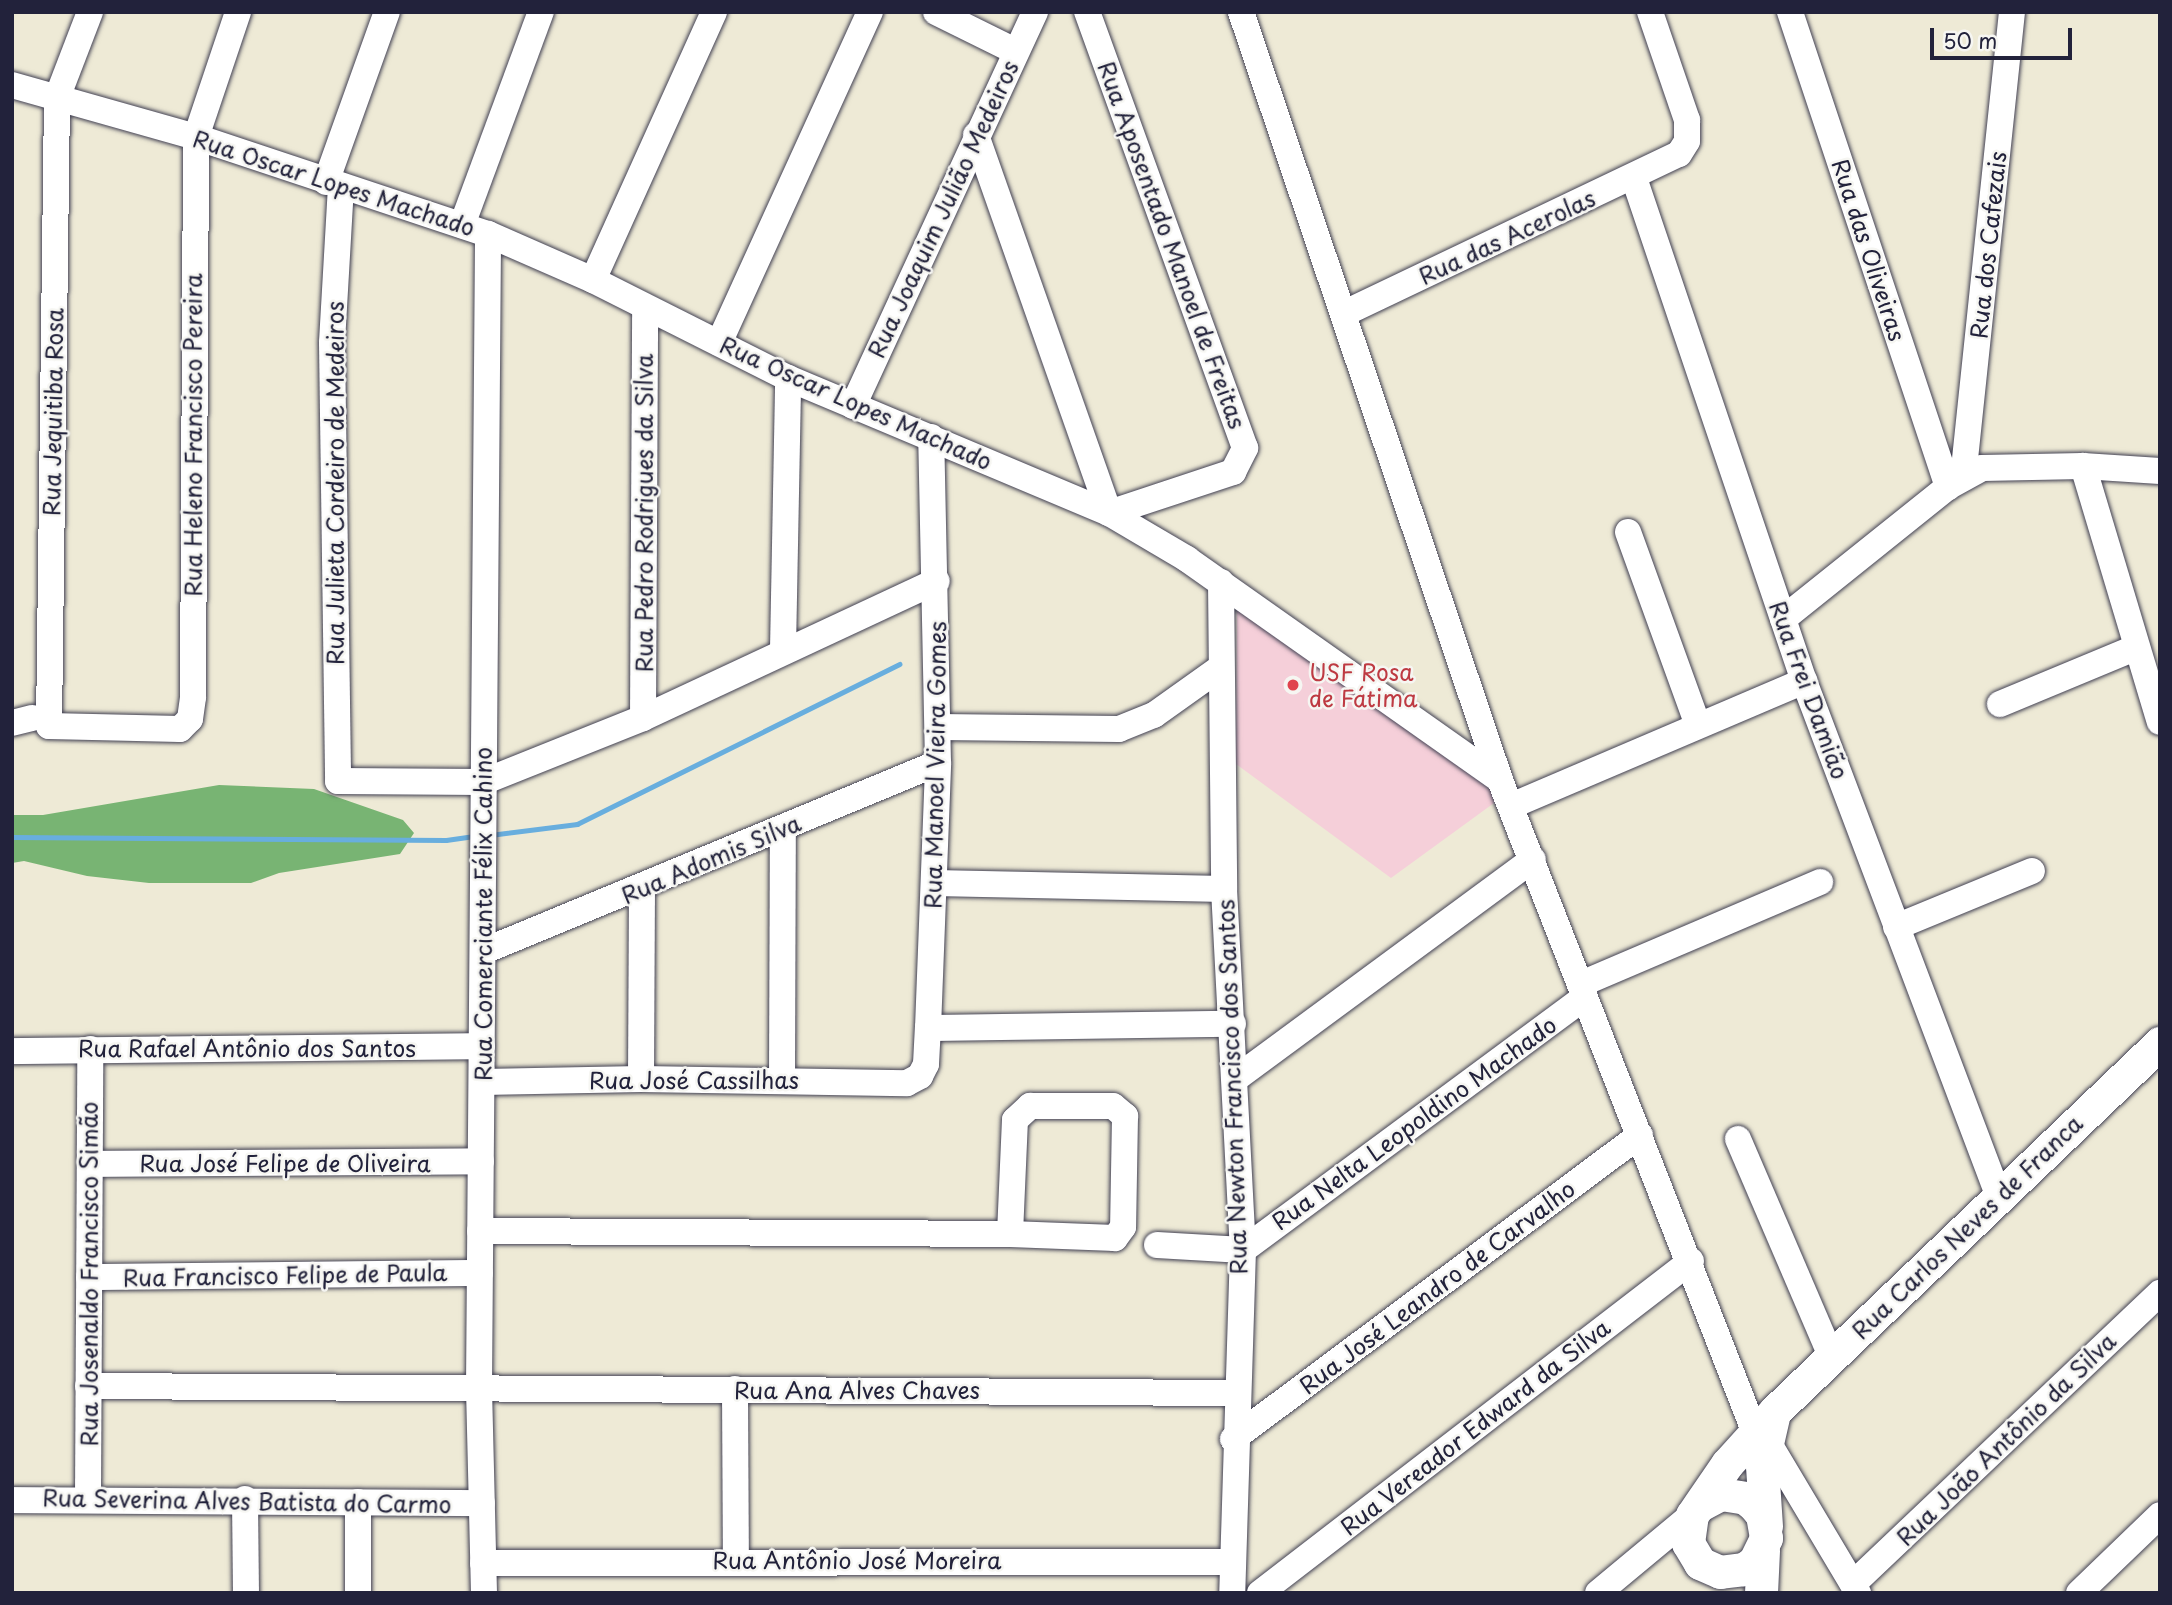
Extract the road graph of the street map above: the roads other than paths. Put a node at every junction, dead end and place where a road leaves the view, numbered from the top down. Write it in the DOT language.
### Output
graph roads {
  1 [pos="90,12"];
  2 [pos="238,12"];
  3 [pos="387,12"];
  4 [pos="541,12"];
  5 [pos="714,12"];
  6 [pos="870,12"];
  7 [pos="936,12"];
  8 [pos="1035,12"];
  9 [pos="1087,12"];
  10 [pos="1241,12"];
  11 [pos="1650,12"];
  12 [pos="1790,12"];
  13 [pos="2012,12"];
  14 [pos="1015,51"];
  15 [pos="12,85"];
  16 [pos="57,98"];
  17 [pos="976,135"];
  18 [pos="197,137"];
  19 [pos="1634,177"];
  20 [pos="334,184"];
  21 [pos="462,225"];
  22 [pos="488,234"];
  23 [pos="593,280"];
  24 [pos="645,309"];
  25 [pos="1345,313"];
  26 [pos="719,343"];
  27 [pos="788,378"];
  28 [pos="853,406"];
  29 [pos="931,437"];
  30 [pos="2083,466"];
  31 [pos="2160,471"];
  32 [pos="1956,482"];
  33 [pos="1109,513"];
  34 [pos="1628,532"];
  35 [pos="937,581"];
  36 [pos="1221,582"];
  37 [pos="1783,619"];
  38 [pos="783,649"];
  39 [pos="2130,649"];
  40 [pos="1220,668"];
  41 [pos="1804,681"];
  42 [pos="2000,704"];
  43 [pos="643,718"];
  44 [pos="31,722"];
  45 [pos="2160,722"];
  46 [pos="1697,723"];
  47 [pos="938,727"];
  48 [pos="938,763"];
  49 [pos="1500,780"];
  50 [pos="483,782"];
  51 [pos="1511,806"];
  52 [pos="783,829"];
  53 [pos="1533,859"];
  54 [pos="2032,871"];
  55 [pos="1820,882"];
  56 [pos="935,883"];
  57 [pos="642,888"];
  58 [pos="1224,890"];
  59 [pos="1896,927"];
  60 [pos="484,951"];
  61 [pos="1583,990"];
  62 [pos="1233,1024"];
  63 [pos="928,1028"];
  64 [pos="2160,1043"];
  65 [pos="482,1046"];
  66 [pos="90,1049"];
  67 [pos="12,1051"];
  68 [pos="641,1079"];
  69 [pos="782,1079"];
  70 [pos="1235,1079"];
  71 [pos="482,1082"];
  72 [pos="906,1083"];
  73 [pos="1640,1135"];
  74 [pos="1738,1139"];
  75 [pos="481,1161"];
  76 [pos="90,1164"];
  77 [pos="1999,1196"];
  78 [pos="480,1231"];
  79 [pos="1010,1234"];
  80 [pos="1157,1245"];
  81 [pos="1243,1250"];
  82 [pos="1691,1261"];
  83 [pos="480,1273"];
  84 [pos="89,1277"];
  85 [pos="2160,1293"];
  86 [pos="1832,1358"];
  87 [pos="89,1386"];
  88 [pos="479,1387"];
  89 [pos="734,1389"];
  90 [pos="1235,1393"];
  91 [pos="1765,1427"];
  92 [pos="1233,1439"];
  93 [pos="88,1498"];
  94 [pos="245,1499"];
  95 [pos="12,1500"];
  96 [pos="358,1502"];
  97 [pos="482,1503"];
  98 [pos="1696,1510"];
  99 [pos="2160,1515"];
  100 [pos="1764,1538"];
  101 [pos="1648,1555"];
  102 [pos="1697,1558"];
  103 [pos="736,1560"];
  104 [pos="1232,1562"];
  105 [pos="483,1563"];
  106 [pos="1855,1588"];
  107 [pos="246,1593"];
  108 [pos="358,1593"];
  109 [pos="484,1593"];
  110 [pos="1231,1593"];
  111 [pos="1260,1593"];
  112 [pos="1598,1593"];
  113 [pos="1716,1593"];
  114 [pos="1761,1593"];
  115 [pos="2079,1593"];
  1 -- 16 [label="street"];
  2 -- 18 [label="street, Rua Heleno Francisco Pereira"];
  3 -- 20 [label="street, Rua Julieta Cordeiro de Medeiros"];
  4 -- 21 [label="street"];
  5 -- 23 [label="street"];
  6 -- 26 [label="street"];
  7 -- 14 [label="street"];
  8 -- 14 [label="street, Rua Joaquim Julião Medeiros"];
  9 -- 33 [label="street, Rua Aposentado Manoel de Freitas"];
  10 -- 25 [label="street"];
  11 -- 19 [label="street, Rua das Acerolas"];
  12 -- 32 [label="street, Rua das Oliveiras"];
  13 -- 32 [label="street, Rua dos Cafezais"];
  14 -- 17 [label="street, Rua Joaquim Julião Medeiros"];
  15 -- 16 [label="street, Rua Oscar Lopes Machado"];
  16 -- 18 [label="street, Rua Oscar Lopes Machado"];
  16 -- 44 [label="street, Rua Jequitiba Rosa"];
  17 -- 28 [label="street, Rua Joaquim Julião Medeiros"];
  17 -- 33 [label="street"];
  18 -- 20 [label="street, Rua Oscar Lopes Machado"];
  18 -- 44 [label="street, Rua Heleno Francisco Pereira"];
  19 -- 25 [label="street, Rua das Acerolas"];
  19 -- 37 [label="street, Rua Frei Damião"];
  20 -- 21 [label="street, Rua Oscar Lopes Machado"];
  20 -- 50 [label="street, Rua Julieta Cordeiro de Medeiros"];
  21 -- 22 [label="street, Rua Oscar Lopes Machado"];
  22 -- 23 [label="street, Rua Oscar Lopes Machado"];
  22 -- 50 [label="street, Rua Comerciante Félix Cahino"];
  23 -- 24 [label="street, Rua Oscar Lopes Machado"];
  24 -- 26 [label="street, Rua Oscar Lopes Machado"];
  24 -- 43 [label="street, Rua Pedro Rodrigues da Silva"];
  25 -- 49 [label="street"];
  26 -- 27 [label="street, Rua Oscar Lopes Machado"];
  27 -- 28 [label="street, Rua Oscar Lopes Machado"];
  27 -- 38 [label="street"];
  28 -- 29 [label="street, Rua Oscar Lopes Machado"];
  29 -- 33 [label="street, Rua Oscar Lopes Machado"];
  29 -- 35 [label="street, Rua Manoel Vieira Gomes"];
  30 -- 31 [label="street"];
  30 -- 32 [label="street"];
  30 -- 39 [label="street"];
  32 -- 37 [label="street"];
  33 -- 36 [label="street, Rua Oscar Lopes Machado"];
  34 -- 46 [label="street"];
  35 -- 38 [label="street"];
  35 -- 47 [label="street, Rua Manoel Vieira Gomes"];
  36 -- 40 [label="street, Rua Newton Francisco dos Santos"];
  36 -- 49 [label="street, Rua Oscar Lopes Machado"];
  37 -- 41 [label="street, Rua Frei Damião"];
  38 -- 43 [label="street"];
  39 -- 42 [label="street"];
  39 -- 45 [label="street"];
  40 -- 47 [label="street"];
  40 -- 58 [label="street, Rua Newton Francisco dos Santos"];
  41 -- 46 [label="street"];
  41 -- 59 [label="street, Rua Frei Damião"];
  43 -- 50 [label="street"];
  46 -- 51 [label="street"];
  47 -- 48 [label="street, Rua Manoel Vieira Gomes"];
  48 -- 52 [label="street, Rua Adomis Silva"];
  48 -- 56 [label="street, Rua Manoel Vieira Gomes"];
  49 -- 51 [label="street"];
  50 -- 60 [label="street, Rua Comerciante Félix Cahino"];
  51 -- 53 [label="street"];
  52 -- 57 [label="street, Rua Adomis Silva"];
  52 -- 69 [label="street"];
  53 -- 61 [label="street"];
  53 -- 70 [label="street"];
  54 -- 59 [label="street"];
  55 -- 61 [label="street, Rua Nelta Leopoldino Machado"];
  56 -- 58 [label="street"];
  56 -- 63 [label="street, Rua Manoel Vieira Gomes"];
  57 -- 60 [label="street, Rua Adomis Silva"];
  57 -- 68 [label="street"];
  58 -- 62 [label="street, Rua Newton Francisco dos Santos"];
  59 -- 77 [label="street, Rua Frei Damião"];
  60 -- 65 [label="street, Rua Comerciante Félix Cahino"];
  61 -- 73 [label="street"];
  61 -- 81 [label="street, Rua Nelta Leopoldino Machado"];
  62 -- 63 [label="street"];
  62 -- 70 [label="street, Rua Newton Francisco dos Santos"];
  63 -- 72 [label="street, Rua Manoel Vieira Gomes"];
  64 -- 77 [label="main road, Rua Carlos Neves de Franca"];
  65 -- 66 [label="street, Rua Rafael Antônio dos Santos"];
  65 -- 71 [label="street, Rua Comerciante Félix Cahino"];
  66 -- 67 [label="street, Rua Rafael Antônio dos Santos"];
  66 -- 76 [label="street, Rua Josenaldo Francisco Simão"];
  68 -- 69 [label="street, Rua José Cassilhas"];
  68 -- 71 [label="street, Rua José Cassilhas"];
  69 -- 72 [label="street, Rua José Cassilhas"];
  70 -- 81 [label="street, Rua Newton Francisco dos Santos"];
  71 -- 75 [label="street, Rua Comerciante Félix Cahino"];
  73 -- 82 [label="street"];
  73 -- 92 [label="street, Rua José Leandro de Carvalho"];
  74 -- 86 [label="street"];
  75 -- 76 [label="street, Rua José Felipe de Oliveira"];
  75 -- 78 [label="street, Rua Comerciante Félix Cahino"];
  76 -- 84 [label="street, Rua Josenaldo Francisco Simão"];
  77 -- 86 [label="main road, Rua Carlos Neves de Franca"];
  78 -- 79 [label="street"];
  78 -- 83 [label="street, Rua Comerciante Félix Cahino"];
  79 -- 79 [label="street"];
  80 -- 81 [label="street"];
  81 -- 90 [label="street, Rua Newton Francisco dos Santos"];
  82 -- 91 [label="street"];
  82 -- 111 [label="street, Rua Vereador Edward da Silva"];
  83 -- 84 [label="street, Rua Francisco Felipe de Paula"];
  83 -- 88 [label="street, Rua Comerciante Félix Cahino"];
  84 -- 87 [label="street, Rua Josenaldo Francisco Simão"];
  85 -- 106 [label="street, Rua João Antônio da Silva"];
  86 -- 91 [label="main road, Rua Carlos Neves de Franca"];
  87 -- 88 [label="street, Rua Ana Alves Chaves"];
  87 -- 93 [label="street, Rua Josenaldo Francisco Simão"];
  88 -- 89 [label="street, Rua Ana Alves Chaves"];
  88 -- 97 [label="street, Rua Comerciante Félix Cahino"];
  89 -- 90 [label="street, Rua Ana Alves Chaves"];
  89 -- 103 [label="street"];
  90 -- 92 [label="street, Rua Newton Francisco dos Santos"];
  91 -- 98 [label="main road, Rua Carlos Neves de Franca"];
  91 -- 100 [label="main road"];
  91 -- 106 [label="street"];
  92 -- 104 [label="street, Rua Newton Francisco dos Santos"];
  93 -- 94 [label="street, Rua Severina Alves Batista do Carmo"];
  93 -- 95 [label="street, Rua Severina Alves Batista do Carmo"];
  94 -- 96 [label="street, Rua Severina Alves Batista do Carmo"];
  94 -- 107 [label="street"];
  96 -- 97 [label="street, Rua Severina Alves Batista do Carmo"];
  96 -- 108 [label="street"];
  97 -- 105 [label="street, Rua Comerciante Félix Cahino"];
  98 -- 100 [label="main road"];
  98 -- 101 [label="street"];
  98 -- 102 [label="main road"];
  99 -- 115 [label="street"];
  100 -- 102 [label="main road"];
  100 -- 114 [label="main road"];
  101 -- 102 [label="street"];
  101 -- 112 [label="street"];
  102 -- 113 [label="main road"];
  103 -- 104 [label="street, Rua Antônio José Moreira"];
  103 -- 105 [label="street, Rua Antônio José Moreira"];
  104 -- 110 [label="street, Rua Newton Francisco dos Santos"];
  105 -- 109 [label="street, Rua Comerciante Félix Cahino"];
}
